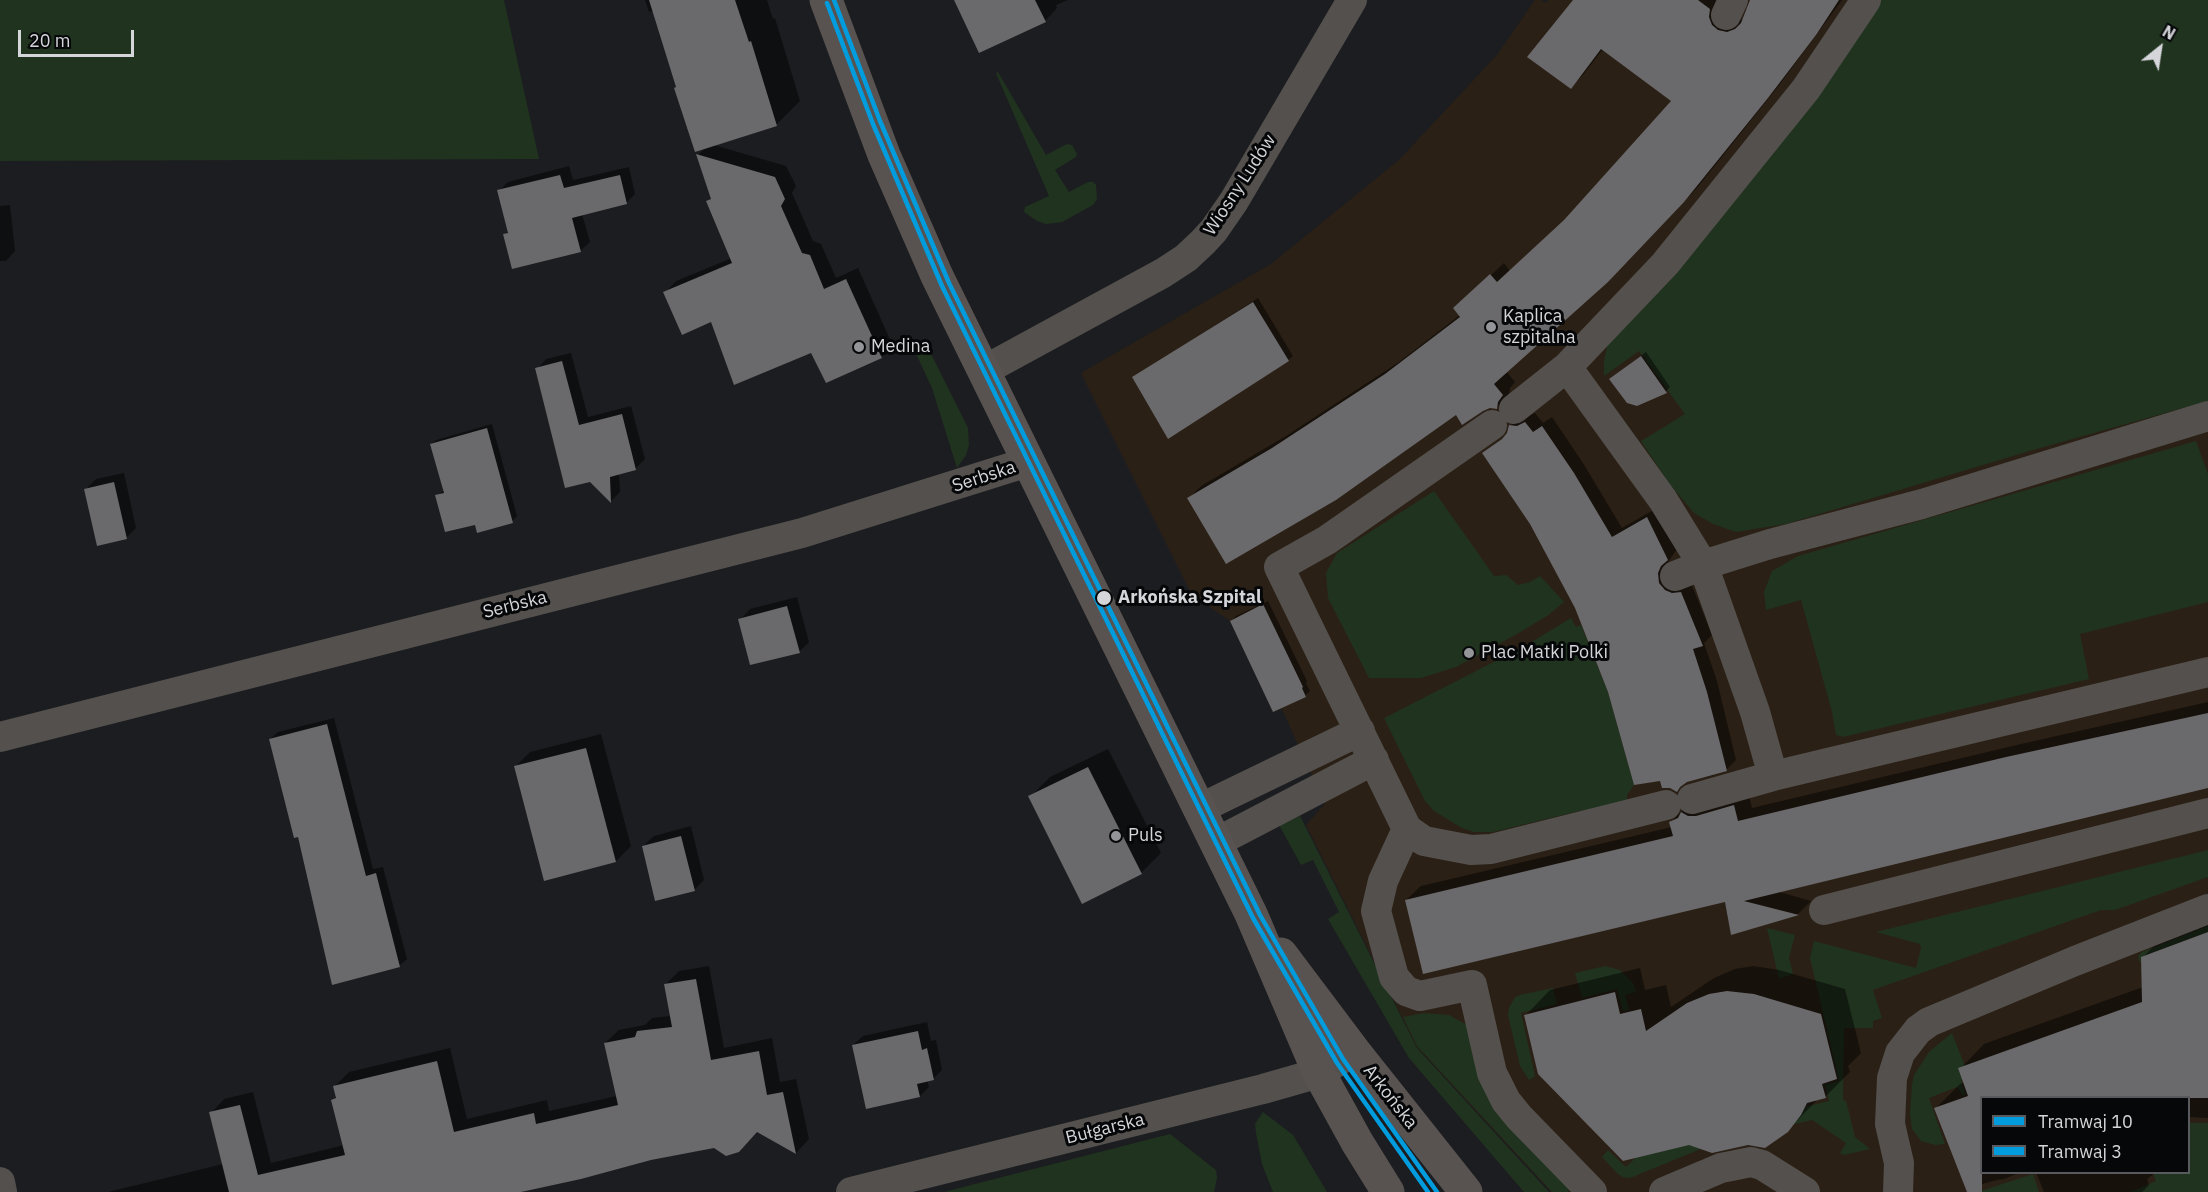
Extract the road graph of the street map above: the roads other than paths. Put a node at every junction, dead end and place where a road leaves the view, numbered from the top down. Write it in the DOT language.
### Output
graph roads {
  1 [pos="826,0"];
  2 [pos="1352,0"];
  3 [pos="1866,0"];
  4 [pos="1566,366"];
  5 [pos="983,371"];
  6 [pos="2208,416"];
  7 [pos="1028,462"];
  8 [pos="1703,565"];
  9 [pos="1675,576"];
  10 [pos="2208,672"];
  11 [pos="1360,731"];
  12 [pos="0,737"];
  13 [pos="1374,760"];
  14 [pos="1773,776"];
  15 [pos="1199,809"];
  16 [pos="2208,813"];
  17 [pos="1407,829"];
  18 [pos="1215,843"];
  19 [pos="2208,909"];
  20 [pos="1824,910"];
  21 [pos="1251,914"];
  22 [pos="1354,1051"];
  23 [pos="1319,1073"];
  24 [pos="0,1182"];
  25 [pos="2,1192"];
  26 [pos="850,1192"];
  27 [pos="1388,1192"];
  28 [pos="1466,1192"];
  29 [pos="1592,1192"];
  30 [pos="1664,1192"];
  31 [pos="1805,1192"];
  32 [pos="1898,1192"];
  1 -- 5 [label="street, Arkońska"];
  2 -- 5 [label="street, Wiosny Ludów"];
  3 -- 4 [label="street"];
  4 -- 8 [label="street"];
  4 -- 11 [label="street"];
  5 -- 7 [label="street, Arkońska"];
  6 -- 8 [label="street"];
  7 -- 12 [label="street, Serbska"];
  7 -- 15 [label="street, Arkońska"];
  8 -- 9 [label="street"];
  8 -- 14 [label="street"];
  10 -- 14 [label="street"];
  11 -- 13 [label="street"];
  11 -- 15 [label="street"];
  13 -- 17 [label="street"];
  13 -- 18 [label="street"];
  14 -- 17 [label="street"];
  15 -- 18 [label="street, Arkońska"];
  16 -- 20 [label="street"];
  17 -- 29 [label="street"];
  18 -- 21 [label="street, Arkońska"];
  19 -- 32 [label="street"];
  21 -- 22 [label="street, Arkońska"];
  21 -- 23 [label="street, Arkońska"];
  22 -- 23 [label="street, Bułgarska"];
  22 -- 28 [label="street, Arkońska"];
  23 -- 26 [label="street, Bułgarska"];
  23 -- 27 [label="street, Arkońska"];
  24 -- 25 [label="street"];
  30 -- 31 [label="street"];
}
